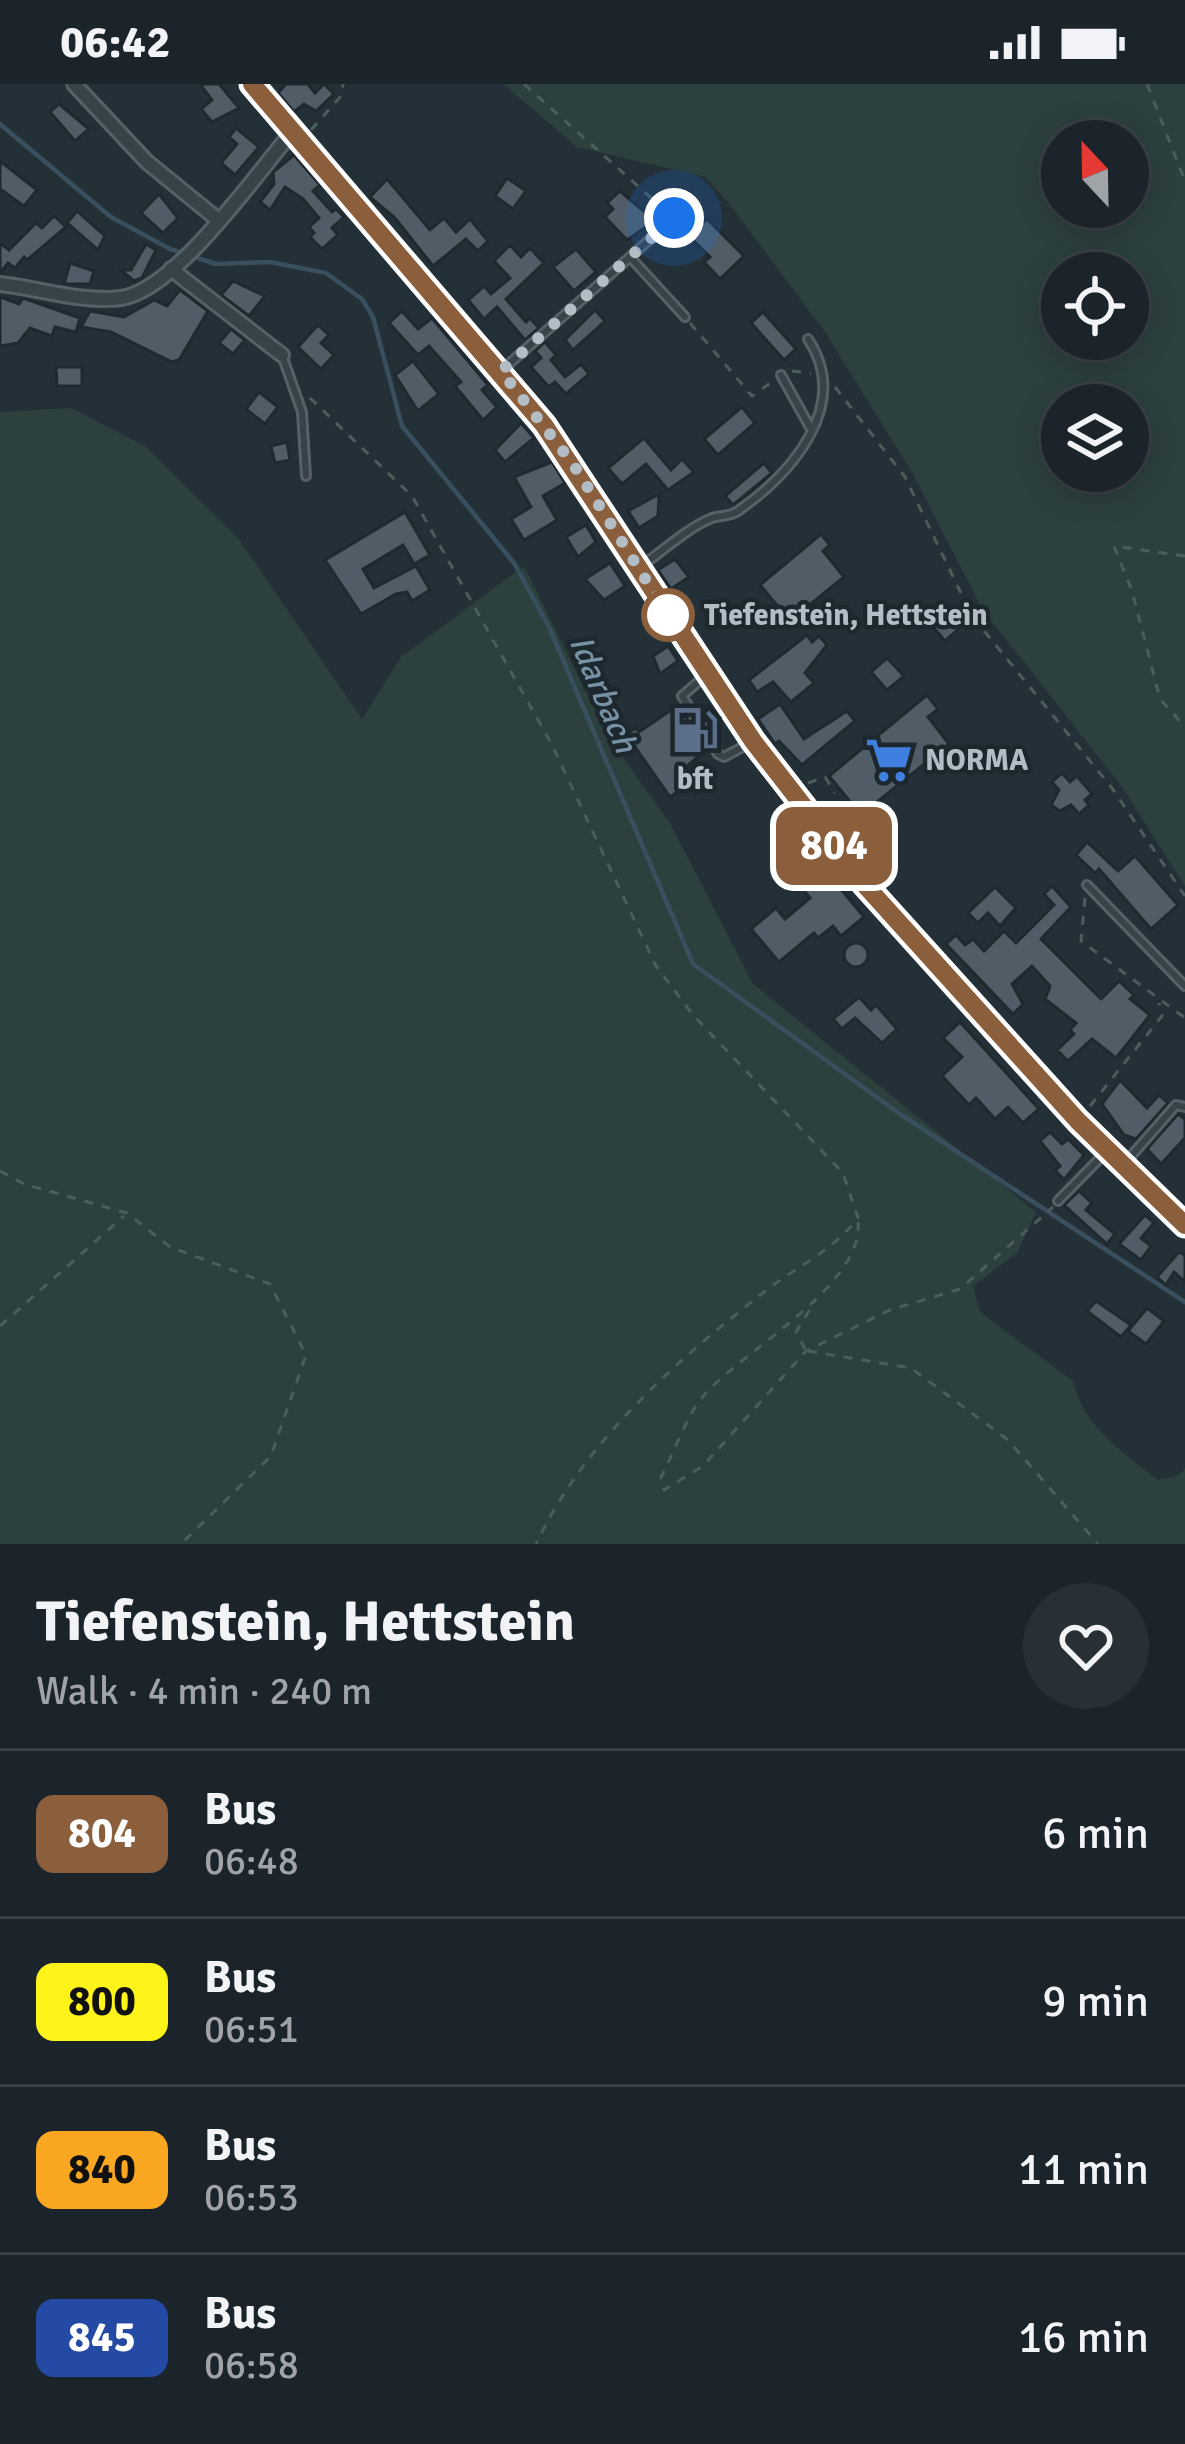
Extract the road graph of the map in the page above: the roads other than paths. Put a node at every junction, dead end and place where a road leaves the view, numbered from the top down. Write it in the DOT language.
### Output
graph roads {
  1 [pos="74,84"];
  2 [pos="252,84"];
  3 [pos="297,136"];
  4 [pos="217,218"];
  5 [pos="674,218"];
  6 [pos="630,257"];
  7 [pos="176,264"];
  8 [pos="0,284"];
  9 [pos="685,317"];
  10 [pos="808,339"];
  11 [pos="282,355"];
  12 [pos="501,371"];
  13 [pos="781,375"];
  14 [pos="813,432"];
  15 [pos="306,476"];
  16 [pos="638,568"];
  17 [pos="707,674"];
  18 [pos="753,741"];
  19 [pos="1087,885"];
  20 [pos="1184,985"];
  21 [pos="1185,1107"];
  22 [pos="1106,1151"];
  23 [pos="1122,1166"];
  24 [pos="1058,1202"];
  25 [pos="1185,1224"];
  1 -- 4 [label="street"];
  2 -- 3 [label="main road"];
  3 -- 4 [label="street"];
  3 -- 12 [label="main road"];
  4 -- 7 [label="street"];
  5 -- 6 [label="lane"];
  6 -- 9 [label="lane"];
  6 -- 12 [label="lane"];
  7 -- 8 [label="street"];
  7 -- 11 [label="street"];
  10 -- 14 [label="lane"];
  11 -- 15 [label="lane"];
  12 -- 16 [label="main road"];
  13 -- 14 [label="lane"];
  14 -- 16 [label="lane"];
  16 -- 17 [label="main road"];
  17 -- 18 [label="main road"];
  17 -- 18 [label="lane"];
  18 -- 22 [label="main road"];
  19 -- 20 [label="lane"];
  21 -- 23 [label="lane"];
  22 -- 23 [label="main road"];
  22 -- 24 [label="lane"];
  23 -- 25 [label="main road"];
}
